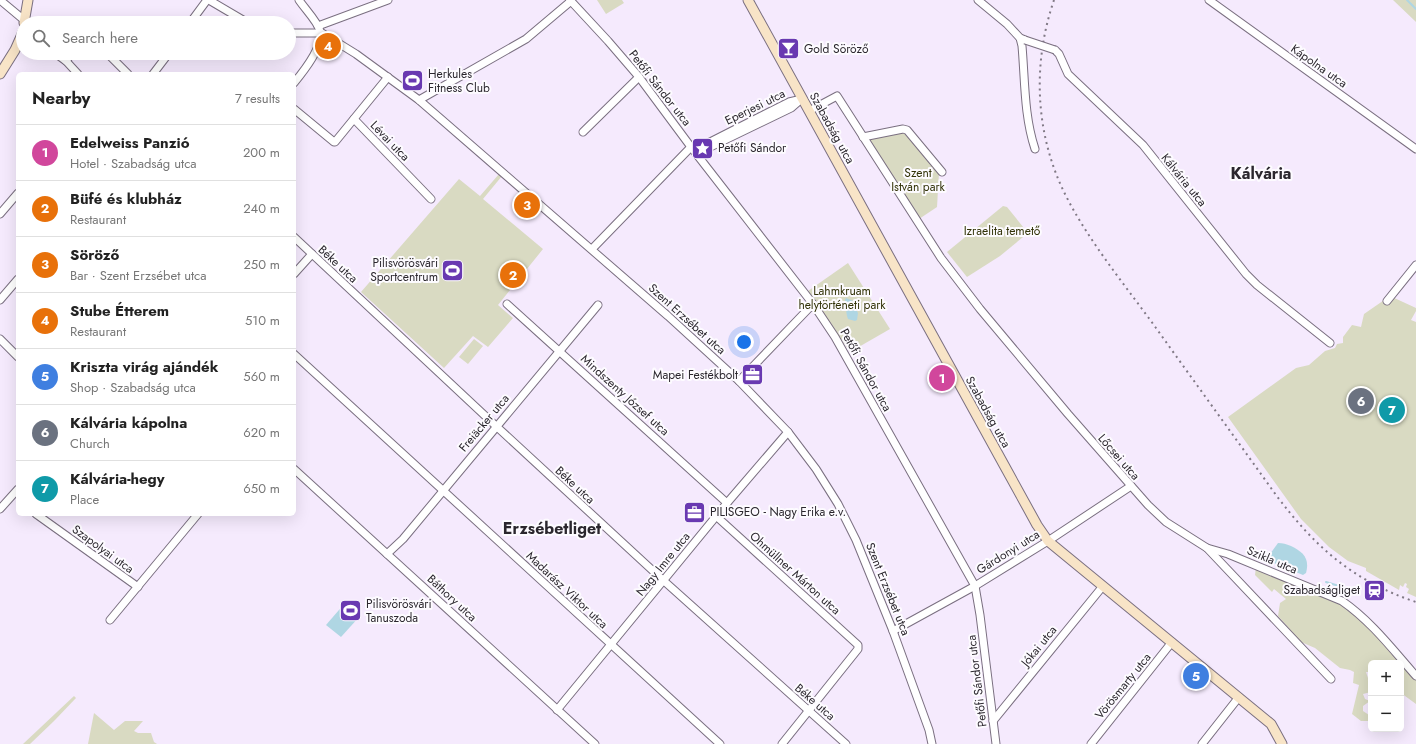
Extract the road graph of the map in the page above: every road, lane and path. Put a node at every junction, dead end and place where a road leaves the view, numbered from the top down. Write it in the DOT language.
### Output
graph roads {
  1 [pos="0,0"];
  2 [pos="28,0"];
  3 [pos="208,0"];
  4 [pos="299,0"];
  5 [pos="388,0"];
  6 [pos="748,0"];
  7 [pos="978,0"];
  8 [pos="1209,0"];
  9 [pos="570,1"];
  10 [pos="18,16"];
  11 [pos="25,16"];
  12 [pos="195,16"];
  13 [pos="236,16"];
  14 [pos="319,29"];
  15 [pos="296,32"];
  16 [pos="1022,39"];
  17 [pos="16,48"];
  18 [pos="114,60"];
  19 [pos="164,60"];
  20 [pos="66,61"];
  21 [pos="76,72"];
  22 [pos="126,72"];
  23 [pos="155,72"];
  24 [pos="0,74"];
  25 [pos="388,77"];
  26 [pos="639,77"];
  27 [pos="296,80"];
  28 [pos="802,99"];
  29 [pos="419,100"];
  30 [pos="296,111"];
  31 [pos="808,111"];
  32 [pos="354,119"];
  33 [pos="583,132"];
  34 [pos="863,137"];
  35 [pos="691,147"];
  36 [pos="1035,148"];
  37 [pos="1416,150"];
  38 [pos="942,172"];
  39 [pos="16,195"];
  40 [pos="431,199"];
  41 [pos="0,214"];
  42 [pos="296,239"];
  43 [pos="592,249"];
  44 [pos="312,254"];
  45 [pos="1416,265"];
  46 [pos="296,272"];
  47 [pos="16,281"];
  48 [pos="0,300"];
  49 [pos="1386,301"];
  50 [pos="508,304"];
  51 [pos="813,304"];
  52 [pos="598,305"];
  53 [pos="0,339"];
  54 [pos="1330,343"];
  55 [pos="559,351"];
  56 [pos="16,355"];
  57 [pos="296,356"];
  58 [pos="739,380"];
  59 [pos="496,426"];
  60 [pos="788,432"];
  61 [pos="296,471"];
  62 [pos="1131,486"];
  63 [pos="16,491"];
  64 [pos="443,491"];
  65 [pos="12,496"];
  66 [pos="16,499"];
  67 [pos="727,503"];
  68 [pos="0,510"];
  69 [pos="39,516"];
  70 [pos="196,516"];
  71 [pos="716,516"];
  72 [pos="1048,541"];
  73 [pos="1207,548"];
  74 [pos="387,554"];
  75 [pos="664,581"];
  76 [pos="975,586"];
  77 [pos="1103,586"];
  78 [pos="138,587"];
  79 [pos="110,620"];
  80 [pos="893,631"];
  81 [pos="1172,642"];
  82 [pos="611,645"];
  83 [pos="1416,676"];
  84 [pos="1331,679"];
  85 [pos="1239,697"];
  86 [pos="557,710"];
  87 [pos="808,711"];
  88 [pos="993,720"];
  89 [pos="595,744"];
  90 [pos="720,744"];
  91 [pos="782,744"];
  92 [pos="846,744"];
  93 [pos="932,744"];
  94 [pos="996,744"];
  95 [pos="1091,744"];
  96 [pos="1202,744"];
  97 [pos="1282,744"];
  1 -- 10 [label="street"];
  2 -- 11 [label="street"];
  3 -- 12 [label="street"];
  3 -- 13 [label="street"];
  4 -- 14 [label="street"];
  5 -- 14 [label="street"];
  6 -- 28 [label="street, Szabadság utca"];
  7 -- 16 [label="street, Kálvária utca"];
  8 -- 37 [label="street, Kápolna utca"];
  9 -- 26 [label="street, Petőfi Sándor utca"];
  9 -- 29 [label="street"];
  14 -- 15 [label="street"];
  14 -- 25 [label="street, Szent Erzsébet utca"];
  14 -- 27 [label="street"];
  16 -- 36 [label="street"];
  16 -- 54 [label="street, Kálvária utca, bridge"];
  17 -- 24 [label="street"];
  18 -- 22 [label="street"];
  19 -- 23 [label="street"];
  20 -- 21 [label="street"];
  25 -- 29 [label="street, Szent Erzsébet utca"];
  25 -- 32 [label="street, Lévai utca"];
  26 -- 33 [label="street"];
  26 -- 35 [label="street, Petőfi Sándor utca"];
  28 -- 31 [label="street, Szabadság utca"];
  28 -- 35 [label="street, Eperjesi utca"];
  29 -- 43 [label="street, Szent Erzsébet utca"];
  30 -- 32 [label="street"];
  31 -- 34 [label="street"];
  31 -- 72 [label="street, Szabadság utca"];
  32 -- 40 [label="street, Lévai utca"];
  34 -- 38 [label="street"];
  34 -- 62 [label="street, Lőcsei utca"];
  35 -- 43 [label="street"];
  35 -- 51 [label="street, Petőfi Sándor utca"];
  39 -- 41 [label="street"];
  42 -- 44 [label="street, Béke utca"];
  43 -- 58 [label="street, Szent Erzsébet utca"];
  44 -- 46 [label="street"];
  44 -- 59 [label="street, Béke utca"];
  45 -- 49 [label="street"];
  47 -- 48 [label="street"];
  50 -- 55 [label="street, Mindszenty József utca"];
  51 -- 58 [label="street"];
  51 -- 76 [label="street, Petőfi Sándor utca"];
  52 -- 55 [label="street, Freiäcker utca"];
  53 -- 56 [label="street"];
  55 -- 59 [label="street, Freiäcker utca"];
  55 -- 67 [label="street, Mindszenty József utca"];
  57 -- 64 [label="street, Madarász Viktor utca"];
  58 -- 60 [label="street, Szent Erzsébet utca"];
  59 -- 64 [label="street, Freiäcker utca"];
  59 -- 75 [label="street, Béke utca"];
  60 -- 67 [label="street, Nagy Imre utca"];
  60 -- 80 [label="street, Szent Erzsébet utca"];
  61 -- 74 [label="street, Báthory utca"];
  62 -- 72 [label="street, Gárdonyi utca"];
  62 -- 73 [label="street, Lőcsei utca"];
  63 -- 65 [label="street"];
  64 -- 74 [label="street, Freiäcker utca"];
  64 -- 82 [label="street, Madarász Viktor utca"];
  65 -- 66 [label="street"];
  65 -- 68 [label="street"];
  67 -- 71 [label="street, Nagy Imre utca"];
  69 -- 78 [label="street, Szapolyai utca"];
  70 -- 78 [label="street, Szapolyai utca"];
  71 -- 75 [label="street, Nagy Imre utca"];
  71 -- 87 [label="street, Ohmüllner Márton utca"];
  72 -- 76 [label="street, Gárdonyi utca"];
  72 -- 77 [label="street, Szabadság utca"];
  73 -- 83 [label="street, Szikla utca"];
  73 -- 84 [label="street, Lőcsei utca"];
  74 -- 86 [label="street, Báthory utca"];
  75 -- 82 [label="street, Nagy Imre utca"];
  75 -- 87 [label="street, Béke utca"];
  76 -- 80 [label="street, Gárdonyi utca"];
  76 -- 88 [label="street, Petőfi Sándor utca"];
  77 -- 81 [label="street, Szabadság utca"];
  77 -- 88 [label="street, Jókai utca"];
  78 -- 79 [label="street, Szapolyai utca"];
  80 -- 93 [label="street, Szent Erzsébet utca"];
  81 -- 85 [label="street, Szabadság utca"];
  81 -- 95 [label="street, Vörösmarty utca"];
  82 -- 86 [label="street, Nagy Imre utca"];
  82 -- 90 [label="street, Madarász Viktor utca"];
  85 -- 96 [label="street"];
  85 -- 97 [label="street, Szabadság utca"];
  86 -- 89 [label="street, Báthory utca"];
  87 -- 91 [label="street"];
  87 -- 92 [label="street, Béke utca"];
  88 -- 94 [label="street, Petőfi Sándor utca"];
}
